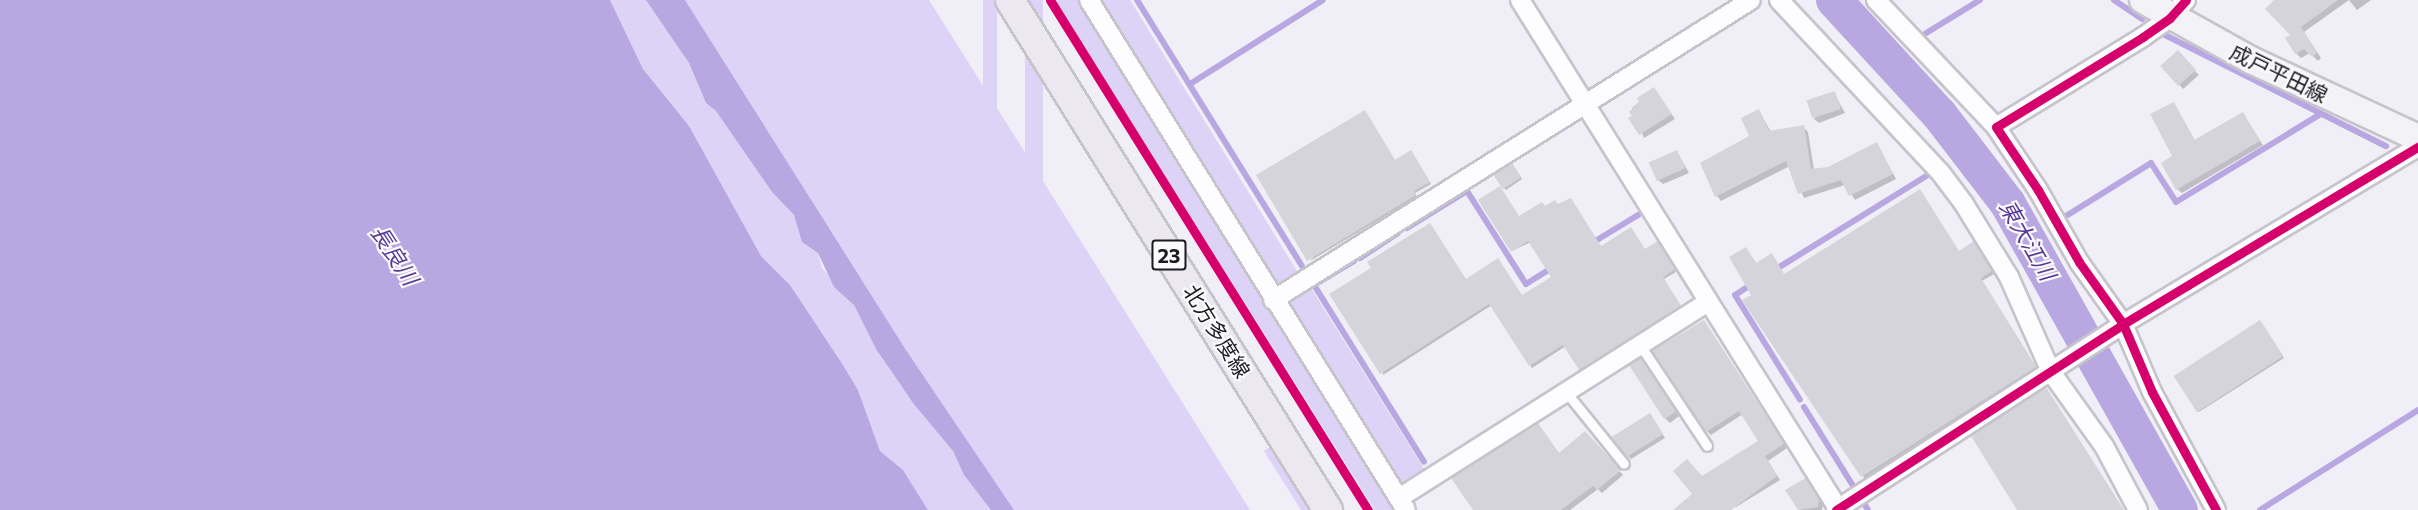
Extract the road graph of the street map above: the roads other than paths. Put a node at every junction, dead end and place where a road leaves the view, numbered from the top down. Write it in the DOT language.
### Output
graph roads {
  1 [pos="1010,0"];
  2 [pos="1089,0"];
  3 [pos="1520,0"];
  4 [pos="1751,0"];
  5 [pos="1779,0"];
  6 [pos="1876,0"];
  7 [pos="2143,0"];
  8 [pos="2178,9"];
  9 [pos="1585,105"];
  10 [pos="1996,127"];
  11 [pos="2418,138"];
  12 [pos="2418,147"];
  13 [pos="1273,300"];
  14 [pos="1708,302"];
  15 [pos="2116,329"];
  16 [pos="1640,345"];
  17 [pos="2056,368"];
  18 [pos="1566,392"];
  19 [pos="1707,446"];
  20 [pos="1624,464"];
  21 [pos="1402,504"];
  22 [pos="1838,509"];
  23 [pos="1328,510"];
  24 [pos="2138,510"];
  25 [pos="2216,510"];
  1 -- 23 [label="main road, 北方多度線 / 23"];
  2 -- 13 [label="street"];
  3 -- 9 [label="street"];
  4 -- 9 [label="street"];
  5 -- 17 [label="street"];
  6 -- 10 [label="street"];
  7 -- 8 [label="main road, 成戸平田線"];
  8 -- 10 [label="street"];
  8 -- 11 [label="main road, 成戸平田線"];
  9 -- 13 [label="street"];
  9 -- 14 [label="street"];
  10 -- 15 [label="street"];
  12 -- 15 [label="street"];
  13 -- 21 [label="street"];
  14 -- 16 [label="street"];
  14 -- 22 [label="street"];
  15 -- 17 [label="street"];
  15 -- 25 [label="street"];
  16 -- 18 [label="street"];
  16 -- 19 [label="lane"];
  17 -- 22 [label="street"];
  17 -- 24 [label="street"];
  18 -- 20 [label="lane"];
  18 -- 21 [label="street"];
}
